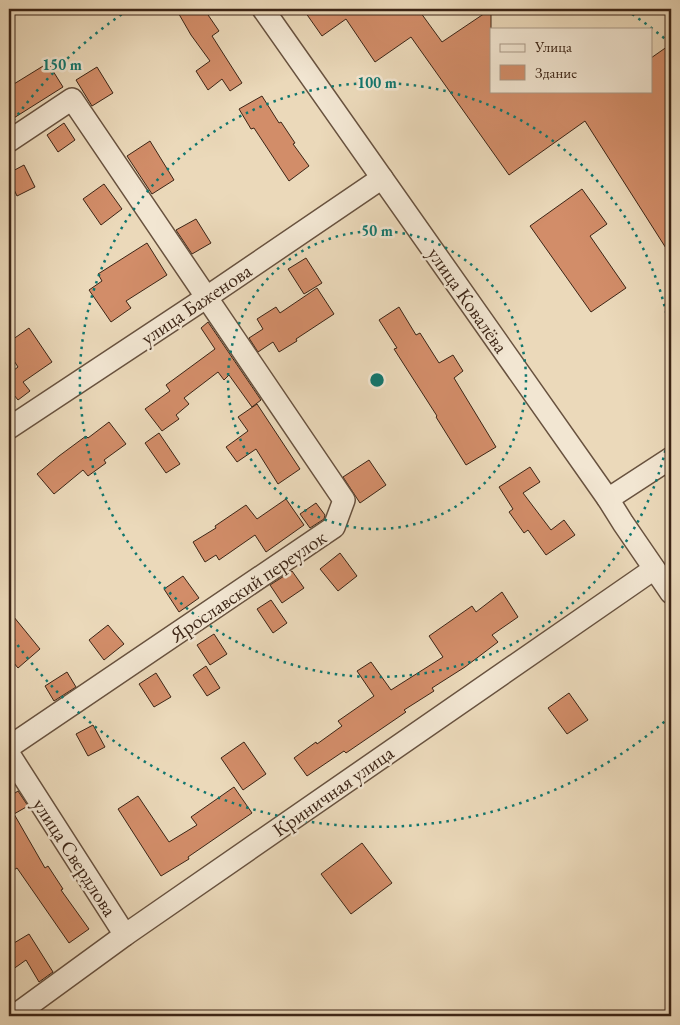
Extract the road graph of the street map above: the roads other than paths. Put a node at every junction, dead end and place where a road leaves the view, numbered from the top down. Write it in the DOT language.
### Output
graph roads {
  1 [pos="263,9"];
  2 [pos="9,141"];
  3 [pos="382,178"];
  4 [pos="207,297"];
  5 [pos="9,428"];
  6 [pos="671,458"];
  7 [pos="608,499"];
  8 [pos="654,569"];
  9 [pos="671,593"];
  10 [pos="9,748"];
  11 [pos="9,754"];
  12 [pos="125,935"];
  13 [pos="14,1016"];
  1 -- 3 [label="street, улица Ковалёва"];
  2 -- 4 [label="street"];
  3 -- 4 [label="street, улица Баженова"];
  3 -- 7 [label="street, улица Ковалёва"];
  4 -- 5 [label="street, улица Баженова"];
  4 -- 10 [label="street, Ярославский переулок"];
  6 -- 7 [label="street"];
  7 -- 8 [label="street, улица Ковалёва"];
  8 -- 9 [label="street, улица Ковалёва"];
  8 -- 12 [label="street, Криничная улица"];
  11 -- 12 [label="street, улица Свердлова"];
  12 -- 13 [label="street, Криничная улица"];
}
